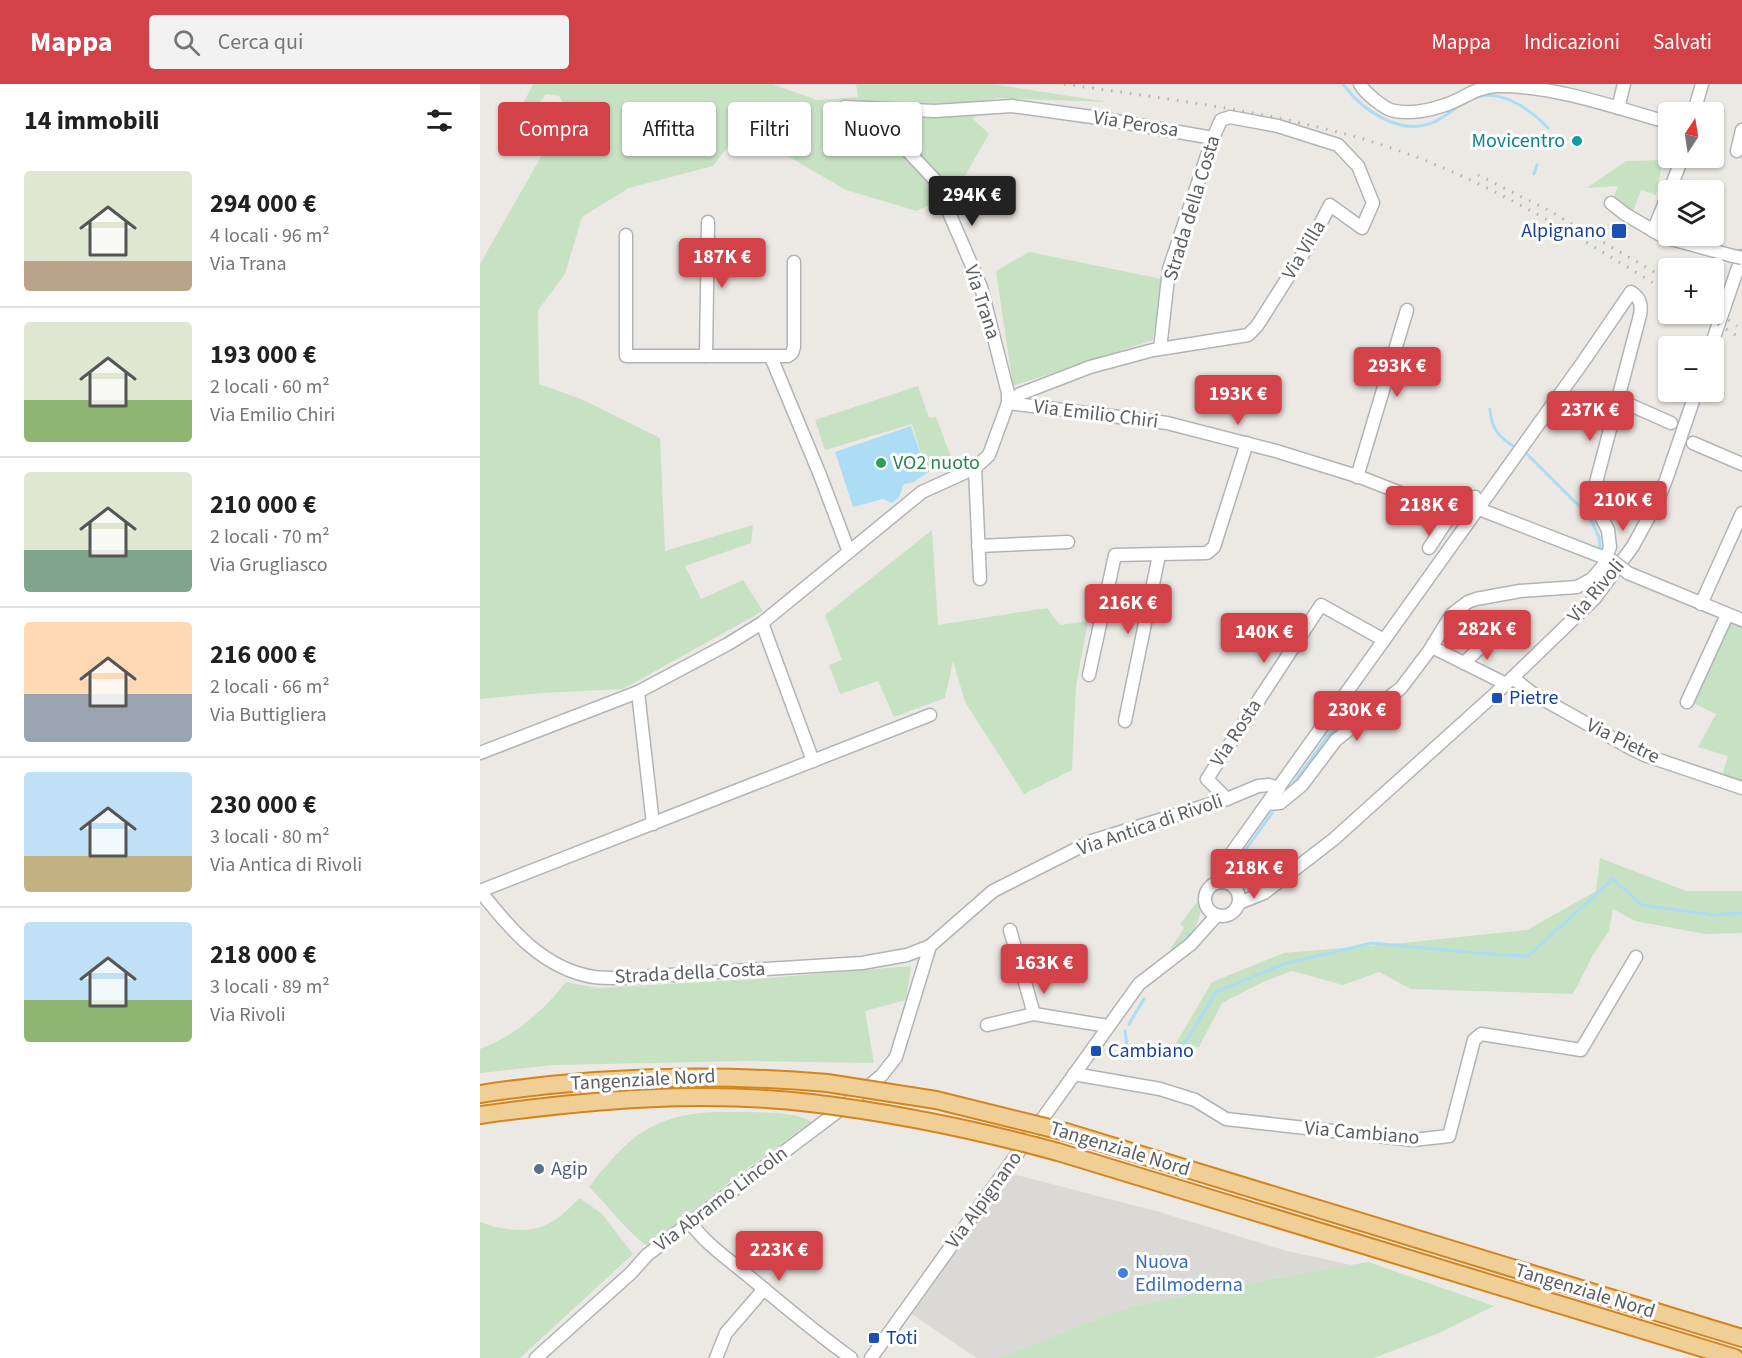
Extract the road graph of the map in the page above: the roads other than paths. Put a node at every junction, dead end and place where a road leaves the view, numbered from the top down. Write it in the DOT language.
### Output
graph roads {
  1 [pos="1360,84"];
  2 [pos="1624,84"];
  3 [pos="1702,84"];
  4 [pos="1528,86"];
  5 [pos="1571,90"];
  6 [pos="1697,102"];
  7 [pos="1618,108"];
  8 [pos="922,110"];
  9 [pos="1230,117"];
  10 [pos="1658,120"];
  11 [pos="1742,130"];
  12 [pos="1213,138"];
  13 [pos="1737,151"];
  14 [pos="912,156"];
  15 [pos="1611,203"];
  16 [pos="1658,219"];
  17 [pos="708,222"];
  18 [pos="1653,231"];
  19 [pos="626,235"];
  20 [pos="1739,256"];
  21 [pos="794,262"];
  22 [pos="1407,310"];
  23 [pos="1714,336"];
  24 [pos="1160,349"];
  25 [pos="706,356"];
  26 [pos="771,357"];
  27 [pos="1617,399"];
  28 [pos="1693,402"];
  29 [pos="1008,403"];
  30 [pos="1671,423"];
  31 [pos="1693,443"];
  32 [pos="1247,444"];
  33 [pos="1742,464"];
  34 [pos="975,468"];
  35 [pos="1357,477"];
  36 [pos="1479,505"];
  37 [pos="1452,513"];
  38 [pos="1742,513"];
  39 [pos="1068,542"];
  40 [pos="978,546"];
  41 [pos="1429,548"];
  42 [pos="849,552"];
  43 [pos="1159,555"];
  44 [pos="1443,555"];
  45 [pos="1610,560"];
  46 [pos="980,579"];
  47 [pos="1701,604"];
  48 [pos="1727,615"];
  49 [pos="1742,620"];
  50 [pos="762,623"];
  51 [pos="1490,638"];
  52 [pos="1384,640"];
  53 [pos="1432,647"];
  54 [pos="1464,663"];
  55 [pos="1089,675"];
  56 [pos="1510,681"];
  57 [pos="638,692"];
  58 [pos="1687,702"];
  59 [pos="930,715"];
  60 [pos="1125,722"];
  61 [pos="480,753"];
  62 [pos="813,761"];
  63 [pos="1279,788"];
  64 [pos="1742,788"];
  65 [pos="1227,799"];
  66 [pos="1268,804"];
  67 [pos="653,824"];
  68 [pos="1229,884"];
  69 [pos="1269,888"];
  70 [pos="480,891"];
  71 [pos="1239,903"];
  72 [pos="1213,912"];
  73 [pos="1010,930"];
  74 [pos="930,946"];
  75 [pos="1636,957"];
  76 [pos="1139,984"];
  77 [pos="1034,1014"];
  78 [pos="987,1025"];
  79 [pos="1108,1026"];
  80 [pos="1074,1074"];
  81 [pos="480,1094"];
  82 [pos="480,1115"];
  83 [pos="690,1222"];
  84 [pos="764,1289"];
  85 [pos="1742,1338"];
  86 [pos="536,1358"];
  87 [pos="716,1358"];
  88 [pos="850,1358"];
  89 [pos="871,1358"];
  90 [pos="1735,1358"];
  1 -- 4 [label="street"];
  2 -- 7 [label="street"];
  3 -- 6 [label="street"];
  4 -- 5 [label="street"];
  5 -- 7 [label="street"];
  7 -- 10 [label="street"];
  8 -- 12 [label="street, Via Perosa"];
  9 -- 12 [label="street, Strada della Costa"];
  9 -- 24 [label="street, Via Villa"];
  11 -- 13 [label="street"];
  12 -- 24 [label="street, Strada della Costa"];
  14 -- 29 [label="street, Via Trana"];
  15 -- 18 [label="street"];
  16 -- 18 [label="street"];
  17 -- 25 [label="street"];
  18 -- 20 [label="street"];
  19 -- 25 [label="street"];
  20 -- 23 [label="street"];
  21 -- 26 [label="street"];
  22 -- 35 [label="street"];
  24 -- 29 [label="street"];
  25 -- 26 [label="street"];
  26 -- 42 [label="street"];
  27 -- 30 [label="street"];
  27 -- 36 [label="street, Via Rivoli"];
  27 -- 45 [label="street"];
  28 -- 56 [label="street, Via Rivoli"];
  29 -- 32 [label="street, Via Emilio Chiri"];
  29 -- 34 [label="street"];
  31 -- 33 [label="street"];
  32 -- 35 [label="street, Via Emilio Chiri"];
  32 -- 43 [label="street"];
  34 -- 40 [label="street"];
  34 -- 42 [label="street"];
  35 -- 37 [label="street, Via Emilio Chiri"];
  36 -- 37 [label="street"];
  36 -- 44 [label="street, Via Rivoli"];
  36 -- 45 [label="street"];
  37 -- 41 [label="street"];
  37 -- 44 [label="street, Via Rivoli"];
  38 -- 47 [label="street"];
  39 -- 40 [label="street"];
  40 -- 46 [label="street"];
  42 -- 50 [label="street"];
  43 -- 55 [label="street"];
  43 -- 60 [label="street"];
  44 -- 52 [label="street, Via Rivoli"];
  45 -- 47 [label="street, bridge"];
  45 -- 53 [label="street"];
  47 -- 48 [label="street"];
  48 -- 49 [label="street"];
  48 -- 58 [label="street"];
  50 -- 57 [label="street"];
  50 -- 62 [label="street"];
  51 -- 54 [label="street"];
  52 -- 63 [label="street, Via Rivoli"];
  52 -- 65 [label="street, Via Rosta"];
  53 -- 54 [label="street"];
  53 -- 66 [label="street"];
  54 -- 56 [label="street"];
  56 -- 64 [label="street, Via Pietre"];
  56 -- 69 [label="street, Via Rivoli"];
  57 -- 61 [label="street"];
  57 -- 67 [label="street"];
  59 -- 62 [label="street, Strada della Costa"];
  62 -- 67 [label="street, Strada della Costa"];
  63 -- 65 [label="street, Via Antica di Rivoli"];
  63 -- 66 [label="street, Via Rivoli"];
  65 -- 74 [label="street, Via Antica di Rivoli"];
  66 -- 68 [label="street, Via Rivoli"];
  67 -- 70 [label="street, Strada della Costa"];
  68 -- 69 [label="street"];
  68 -- 71 [label="street"];
  68 -- 72 [label="street, Via Rivoli"];
  69 -- 71 [label="street, Via Rivoli"];
  70 -- 74 [label="street, Strada della Costa"];
  71 -- 72 [label="street, Via Rivoli"];
  72 -- 76 [label="street, Via Rivoli"];
  73 -- 77 [label="street"];
  74 -- 83 [label="street, Via Abramo Lincoln"];
  75 -- 80 [label="street, Via Cambiano"];
  76 -- 79 [label="street, Via Alpignano"];
  77 -- 78 [label="street"];
  77 -- 79 [label="street"];
  79 -- 80 [label="street, Via Alpignano"];
  80 -- 89 [label="street, Via Alpignano"];
  81 -- 85 [label="highway, Tangenziale Nord, bridge"];
  82 -- 90 [label="highway, Tangenziale Nord, bridge"];
  83 -- 84 [label="street"];
  83 -- 86 [label="street, Via Abramo Lincoln"];
  84 -- 87 [label="street"];
  84 -- 88 [label="street"];
}
